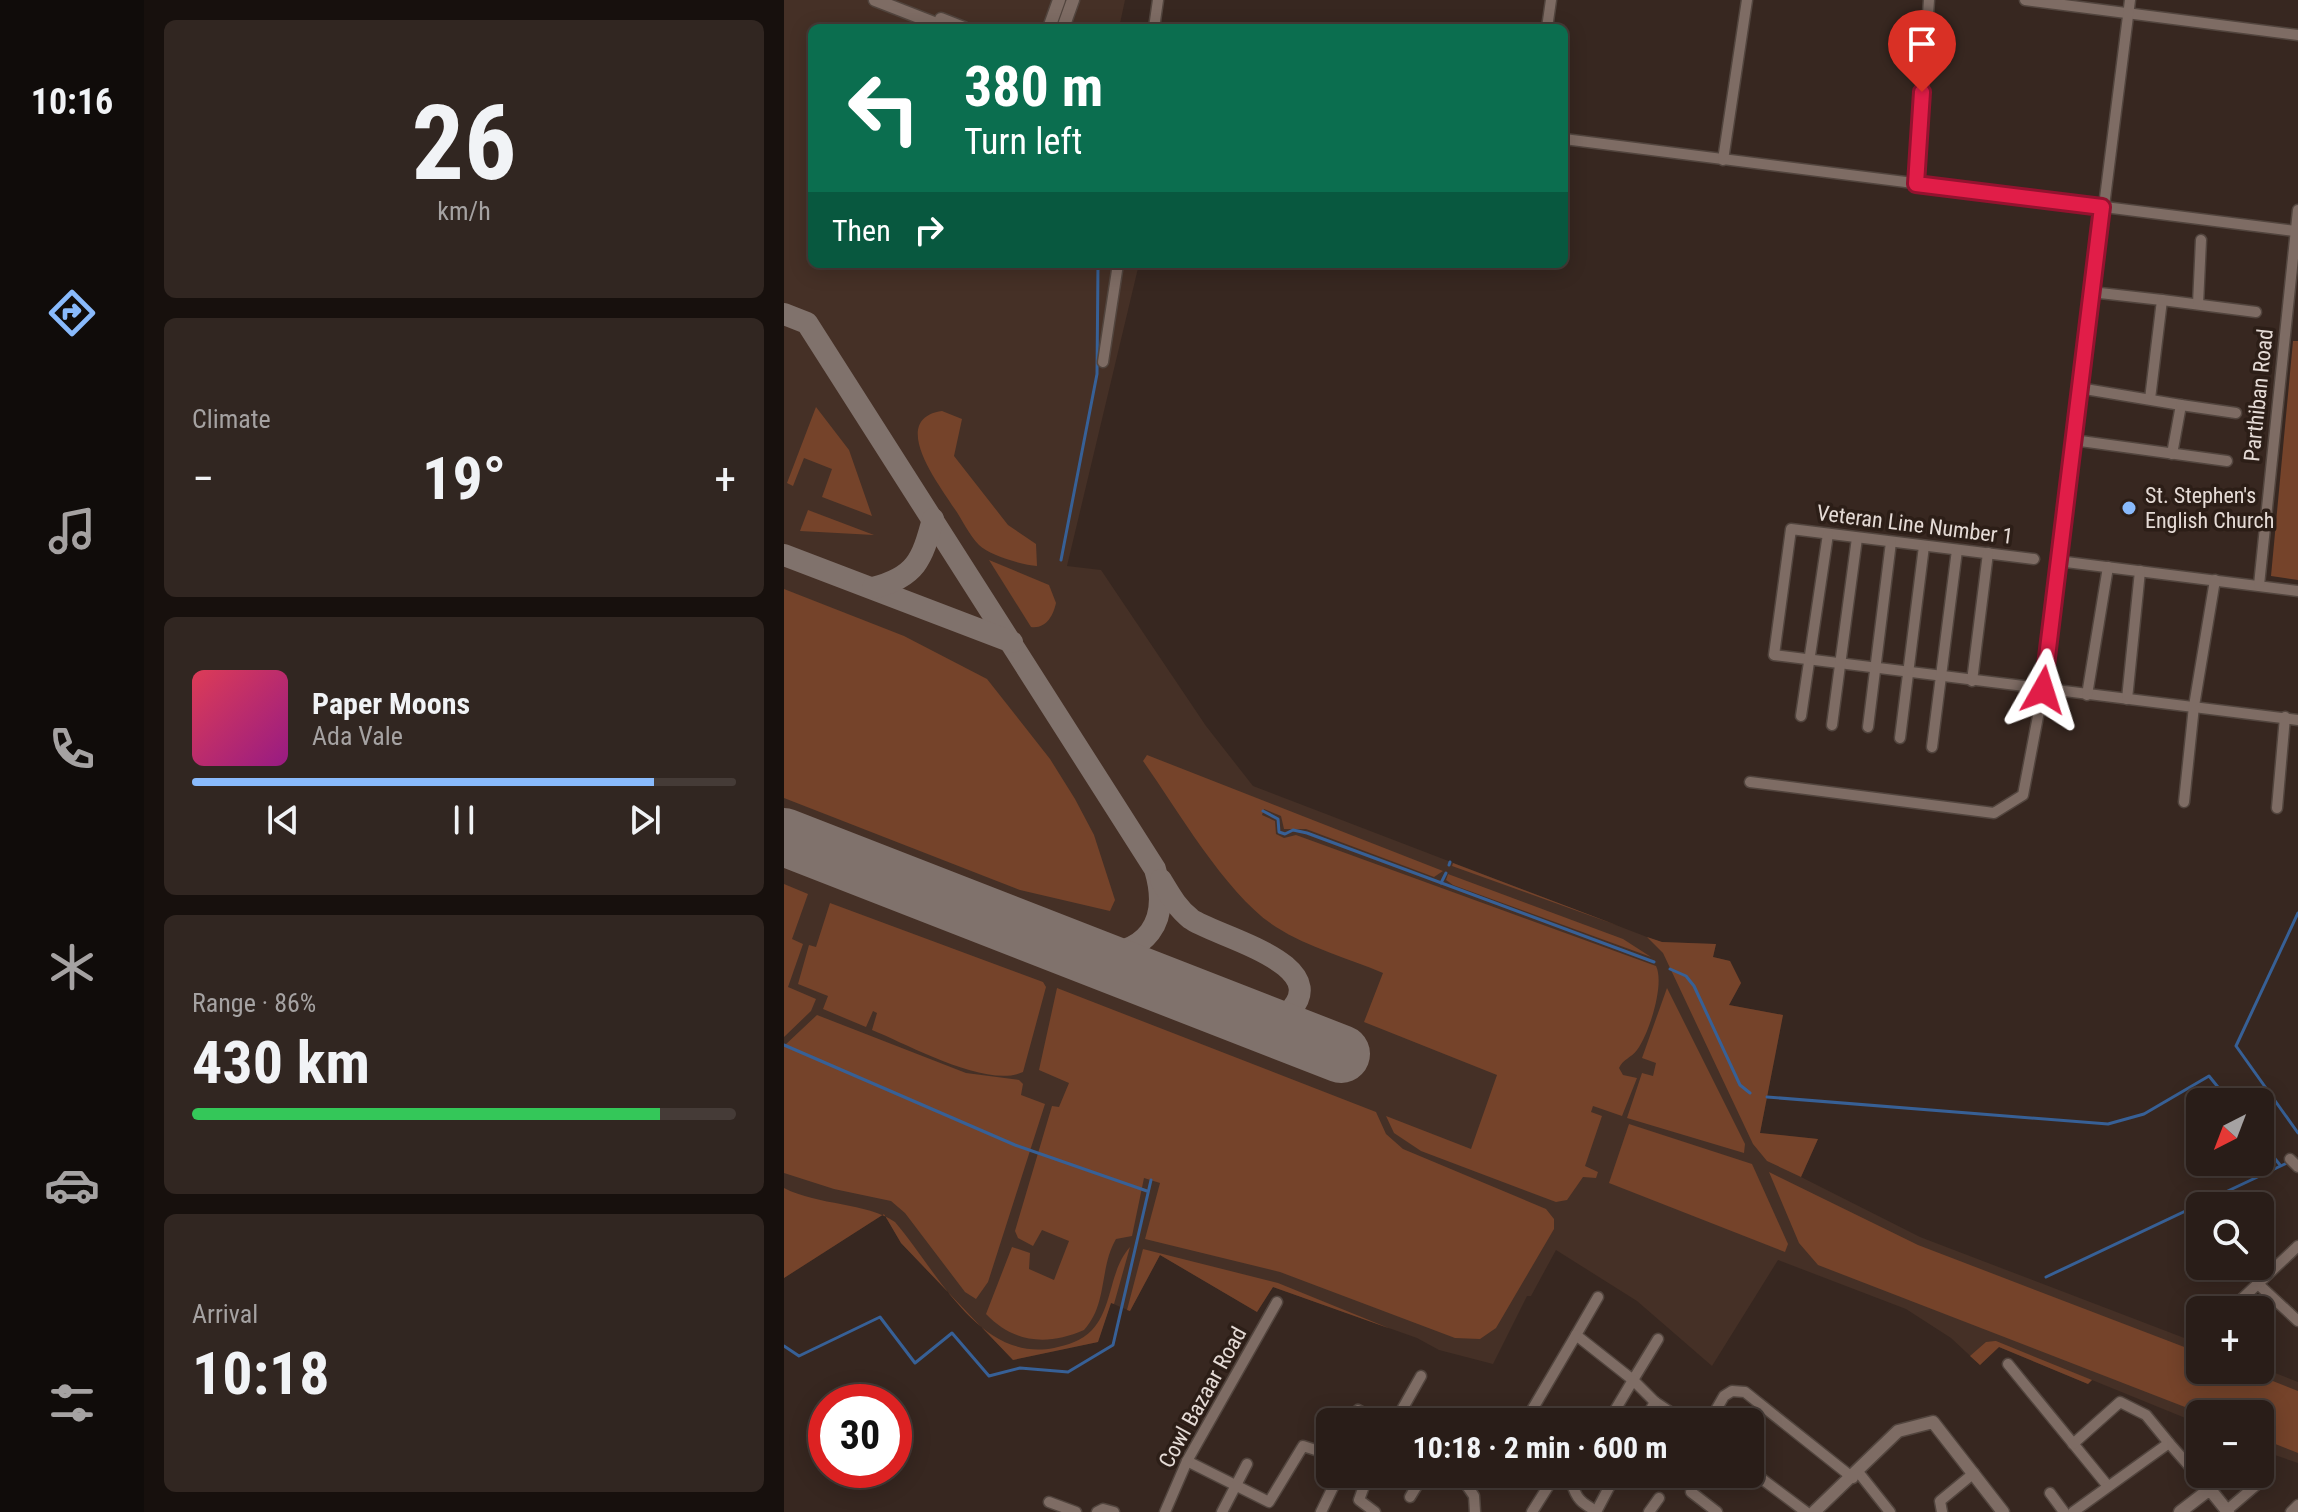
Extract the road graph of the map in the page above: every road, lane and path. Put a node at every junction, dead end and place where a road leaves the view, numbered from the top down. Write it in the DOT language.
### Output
graph roads {
  1 [pos="875,0"];
  2 [pos="894,0"];
  3 [pos="1059,0"];
  4 [pos="1073,0"];
  5 [pos="1158,0"];
  6 [pos="1551,0"];
  7 [pos="1747,0"];
  8 [pos="1929,0"];
  9 [pos="2025,0"];
  10 [pos="2130,0"];
  11 [pos="2129,14"];
  12 [pos="937,24"];
  13 [pos="954,24"];
  14 [pos="1050,24"];
  15 [pos="1064,24"];
  16 [pos="1155,24"];
  17 [pos="1548,24"];
  18 [pos="2298,35"];
  19 [pos="1568,140"];
  20 [pos="1723,160"];
  21 [pos="1916,184"];
  22 [pos="2102,207"];
  23 [pos="2298,210"];
  24 [pos="2295,231"];
  25 [pos="2201,240"];
  26 [pos="1117,268"];
  27 [pos="2091,292"];
  28 [pos="2162,300"];
  29 [pos="2198,304"];
  30 [pos="2256,312"];
  31 [pos="1103,362"];
  32 [pos="2079,388"];
  33 [pos="2150,399"];
  34 [pos="2181,405"];
  35 [pos="2236,413"];
  36 [pos="2073,440"];
  37 [pos="2172,454"];
  38 [pos="2227,461"];
  39 [pos="1828,534"];
  40 [pos="1857,538"];
  41 [pos="1891,542"];
  42 [pos="1924,546"];
  43 [pos="1957,550"];
  44 [pos="1988,553"];
  45 [pos="2034,559"];
  46 [pos="2058,561"];
  47 [pos="2108,567"];
  48 [pos="2140,571"];
  49 [pos="2215,580"];
  50 [pos="2259,585"];
  51 [pos="2298,591"];
  52 [pos="1809,660"];
  53 [pos="1841,665"];
  54 [pos="1875,667"];
  55 [pos="1908,673"];
  56 [pos="1940,677"];
  57 [pos="1972,681"];
  58 [pos="2043,690"];
  59 [pos="2087,695"];
  60 [pos="2127,699"];
  61 [pos="2194,706"];
  62 [pos="1801,716"];
  63 [pos="2285,717"];
  64 [pos="2298,720"];
  65 [pos="1832,725"];
  66 [pos="1868,727"];
  67 [pos="1900,738"];
  68 [pos="1932,747"];
  69 [pos="1750,782"];
  70 [pos="2184,802"];
  71 [pos="2277,808"];
  72 [pos="2298,1246"];
  73 [pos="2258,1284"];
  74 [pos="2245,1296"];
  75 [pos="1598,1297"];
  76 [pos="1277,1302"];
  77 [pos="2298,1321"];
  78 [pos="1576,1335"];
  79 [pos="1658,1339"];
  80 [pos="2008,1364"];
  81 [pos="1421,1376"];
  82 [pos="1633,1380"];
  83 [pos="1655,1402"];
  84 [pos="1403,1408"];
  85 [pos="1533,1408"];
  86 [pos="1616,1408"];
  87 [pos="1652,1408"];
  88 [pos="1664,1408"];
  89 [pos="1717,1408"];
  90 [pos="2169,1443"];
  91 [pos="2073,1444"];
  92 [pos="1316,1450"];
  93 [pos="1187,1461"];
  94 [pos="1247,1464"];
  95 [pos="1974,1473"];
  96 [pos="1856,1475"];
  97 [pos="1764,1480"];
  98 [pos="2107,1485"];
  99 [pos="1235,1488"];
  100 [pos="1333,1488"];
  101 [pos="1363,1488"];
  102 [pos="1415,1488"];
  103 [pos="1469,1488"];
  104 [pos="1547,1488"];
  105 [pos="1574,1488"];
  106 [pos="1609,1488"];
  107 [pos="2253,1488"];
  108 [pos="1691,1492"];
  109 [pos="2212,1492"];
  110 [pos="2050,1493"];
  111 [pos="1410,1497"];
  112 [pos="1659,1498"];
  113 [pos="1049,1502"];
  114 [pos="2298,1505"];
  115 [pos="1072,1511"];
  116 [pos="2183,1511"];
  117 [pos="1097,1512"];
  118 [pos="1114,1512"];
  119 [pos="1165,1512"];
  120 [pos="1222,1512"];
  121 [pos="1321,1512"];
  122 [pos="1375,1512"];
  123 [pos="1475,1512"];
  124 [pos="1532,1512"];
  125 [pos="1596,1512"];
  126 [pos="1649,1512"];
  127 [pos="1717,1512"];
  128 [pos="1806,1512"];
  129 [pos="1814,1512"];
  130 [pos="1890,1512"];
  131 [pos="1942,1512"];
  132 [pos="2003,1512"];
  133 [pos="2064,1512"];
  134 [pos="2073,1512"];
  135 [pos="2227,1512"];
  136 [pos="2291,1512"];
  1 -- 12 [label="street"];
  2 -- 13 [label="street"];
  3 -- 14 [label="street"];
  4 -- 15 [label="street"];
  5 -- 16 [label="street"];
  6 -- 17 [label="street"];
  7 -- 20 [label="street"];
  8 -- 21 [label="street"];
  9 -- 11 [label="street"];
  10 -- 11 [label="street"];
  11 -- 18 [label="street"];
  11 -- 22 [label="street"];
  19 -- 20 [label="street"];
  20 -- 21 [label="street"];
  21 -- 22 [label="street"];
  22 -- 24 [label="street"];
  22 -- 27 [label="street"];
  23 -- 24 [label="street, Parthiban Road"];
  24 -- 50 [label="street, Parthiban Road"];
  25 -- 29 [label="street"];
  26 -- 31 [label="street"];
  27 -- 28 [label="street"];
  27 -- 32 [label="street"];
  28 -- 29 [label="street"];
  28 -- 33 [label="street"];
  29 -- 30 [label="street"];
  32 -- 33 [label="street"];
  32 -- 36 [label="street"];
  33 -- 34 [label="street"];
  34 -- 35 [label="street"];
  34 -- 37 [label="street"];
  36 -- 37 [label="street"];
  36 -- 46 [label="street"];
  37 -- 38 [label="street"];
  39 -- 40 [label="street, Veteran Line Number 1"];
  39 -- 52 [label="street"];
  39 -- 52 [label="street, Veteran Line Number 1"];
  40 -- 41 [label="street, Veteran Line Number 1"];
  40 -- 53 [label="street"];
  41 -- 42 [label="street, Veteran Line Number 1"];
  41 -- 54 [label="street"];
  42 -- 43 [label="street, Veteran Line Number 1"];
  42 -- 55 [label="street"];
  43 -- 44 [label="street, Veteran Line Number 1"];
  43 -- 56 [label="street"];
  44 -- 45 [label="street, Veteran Line Number 1"];
  44 -- 57 [label="street"];
  46 -- 47 [label="street"];
  46 -- 58 [label="street"];
  47 -- 48 [label="street"];
  47 -- 59 [label="street"];
  48 -- 49 [label="street"];
  48 -- 60 [label="street"];
  49 -- 50 [label="street"];
  49 -- 61 [label="street"];
  50 -- 51 [label="street"];
  52 -- 53 [label="street"];
  52 -- 62 [label="street"];
  53 -- 54 [label="street"];
  53 -- 65 [label="street"];
  54 -- 55 [label="street"];
  54 -- 66 [label="street"];
  55 -- 56 [label="street"];
  55 -- 67 [label="street"];
  56 -- 57 [label="street"];
  56 -- 68 [label="street"];
  57 -- 58 [label="street"];
  58 -- 59 [label="street"];
  58 -- 69 [label="street"];
  59 -- 60 [label="street"];
  60 -- 61 [label="street"];
  61 -- 63 [label="street"];
  61 -- 70 [label="street"];
  63 -- 64 [label="street"];
  63 -- 71 [label="street"];
  72 -- 73 [label="street"];
  73 -- 74 [label="street"];
  73 -- 77 [label="street"];
  75 -- 78 [label="street"];
  76 -- 93 [label="street, Cowl Bazaar Road"];
  78 -- 82 [label="street"];
  78 -- 85 [label="street"];
  79 -- 82 [label="street"];
  80 -- 91 [label="street"];
  81 -- 84 [label="street"];
  82 -- 83 [label="street"];
  82 -- 86 [label="street"];
  83 -- 87 [label="street"];
  83 -- 88 [label="street"];
  89 -- 96 [label="street"];
  90 -- 91 [label="street"];
  90 -- 98 [label="street"];
  90 -- 109 [label="street"];
  91 -- 98 [label="street"];
  92 -- 99 [label="street"];
  93 -- 99 [label="street"];
  93 -- 119 [label="street, Cowl Bazaar Road"];
  94 -- 99 [label="street"];
  95 -- 96 [label="street"];
  95 -- 131 [label="street"];
  95 -- 132 [label="street"];
  96 -- 129 [label="street"];
  96 -- 130 [label="street"];
  97 -- 128 [label="street"];
  98 -- 134 [label="street"];
  99 -- 120 [label="street"];
  100 -- 121 [label="street"];
  101 -- 122 [label="street"];
  102 -- 111 [label="street"];
  103 -- 123 [label="street"];
  104 -- 124 [label="street"];
  105 -- 125 [label="street"];
  106 -- 125 [label="street"];
  107 -- 135 [label="street"];
  108 -- 127 [label="street"];
  109 -- 116 [label="street"];
  109 -- 135 [label="street"];
  110 -- 133 [label="street"];
  112 -- 126 [label="street"];
  113 -- 115 [label="street"];
  114 -- 136 [label="street"];
  117 -- 118 [label="street"];
}
